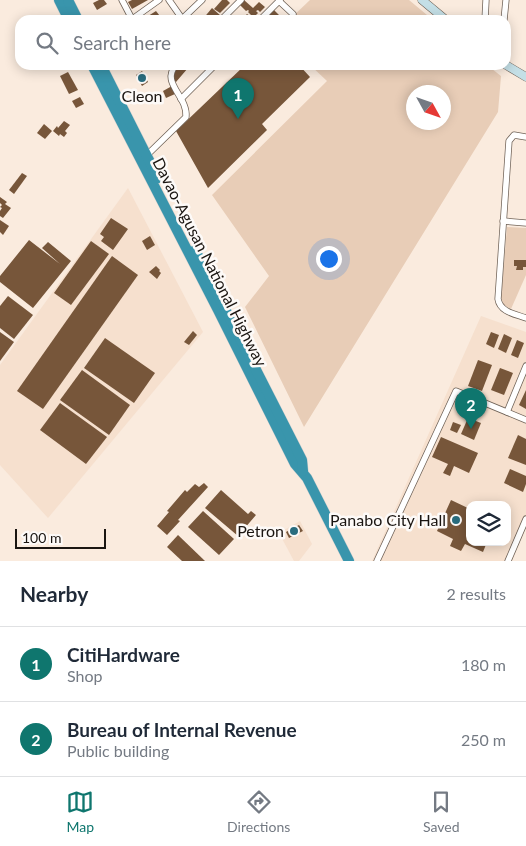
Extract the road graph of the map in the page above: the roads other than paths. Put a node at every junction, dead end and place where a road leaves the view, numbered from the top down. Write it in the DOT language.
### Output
graph roads {
  1 [pos="59,0"];
  2 [pos="68,0"];
  3 [pos="122,0"];
  4 [pos="169,0"];
  5 [pos="202,0"];
  6 [pos="241,0"];
  7 [pos="422,0"];
  8 [pos="486,0"];
  9 [pos="506,0"];
  10 [pos="157,1"];
  11 [pos="280,1"];
  12 [pos="292,14"];
  13 [pos="66,15"];
  14 [pos="76,15"];
  15 [pos="130,15"];
  16 [pos="139,15"];
  17 [pos="179,15"];
  18 [pos="186,15"];
  19 [pos="226,15"];
  20 [pos="266,15"];
  21 [pos="440,15"];
  22 [pos="485,15"];
  23 [pos="504,15"];
  24 [pos="511,68"];
  25 [pos="95,70"];
  26 [pos="104,70"];
  27 [pos="172,70"];
  28 [pos="210,70"];
  29 [pos="526,77"];
  30 [pos="181,99"];
  31 [pos="526,137"];
  32 [pos="147,155"];
  33 [pos="503,220"];
  34 [pos="526,223"];
  35 [pos="222,308"];
  36 [pos="526,318"];
  37 [pos="526,366"];
  38 [pos="507,412"];
  39 [pos="526,420"];
  40 [pos="526,519"];
  41 [pos="349,561"];
  42 [pos="377,561"];
  43 [pos="508,561"];
  1 -- 13 [label="highway"];
  2 -- 14 [label="highway"];
  3 -- 15 [label="street"];
  4 -- 17 [label="street"];
  5 -- 18 [label="street"];
  6 -- 19 [label="street"];
  7 -- 21 [label="main road"];
  8 -- 22 [label="street"];
  9 -- 23 [label="street"];
  10 -- 16 [label="street"];
  11 -- 12 [label="street"];
  11 -- 20 [label="street"];
  24 -- 29 [label="main road"];
  25 -- 35 [label="highway, Davao-Agusan National Highway"];
  26 -- 32 [label="highway, Davao-Agusan National Highway"];
  27 -- 30 [label="street"];
  28 -- 30 [label="street"];
  30 -- 32 [label="street"];
  31 -- 33 [label="street"];
  32 -- 35 [label="highway, Davao-Agusan National Highway"];
  33 -- 34 [label="street"];
  33 -- 36 [label="street"];
  35 -- 41 [label="highway, Davao-Agusan National Highway"];
  37 -- 38 [label="street"];
  38 -- 39 [label="street"];
  38 -- 42 [label="street"];
  40 -- 43 [label="street"];
}
